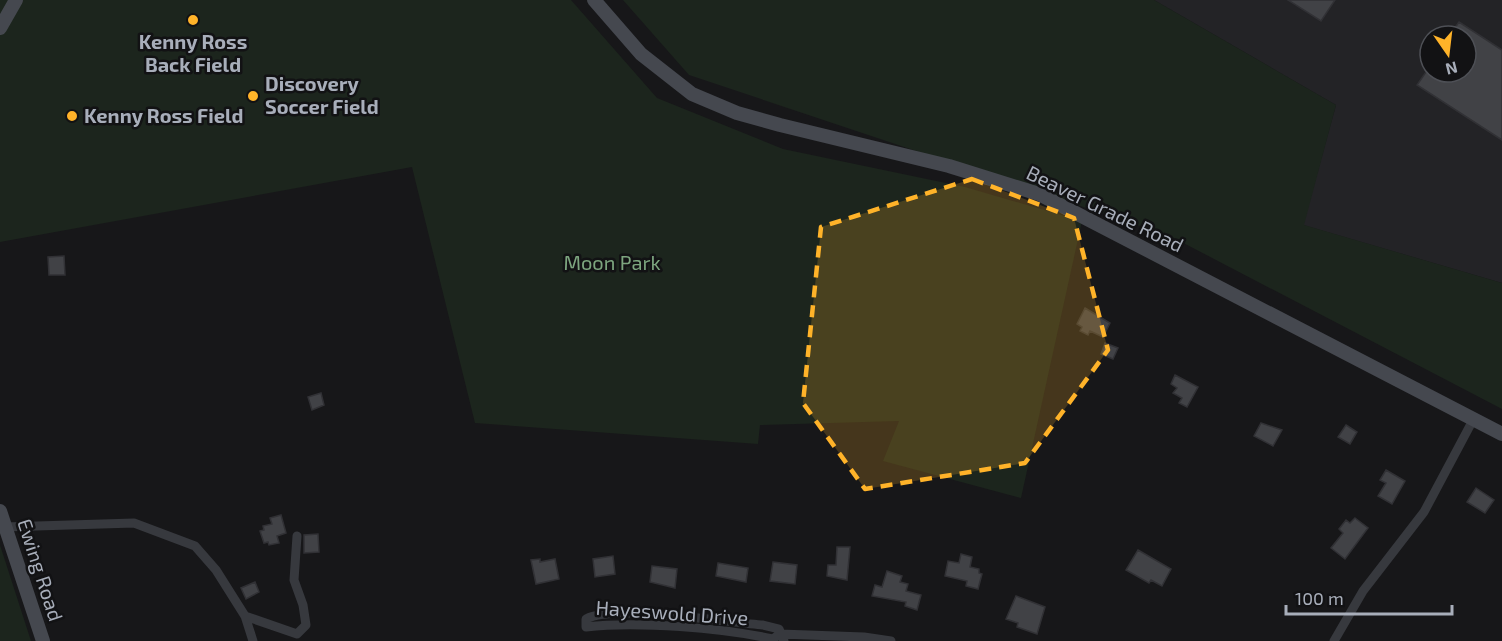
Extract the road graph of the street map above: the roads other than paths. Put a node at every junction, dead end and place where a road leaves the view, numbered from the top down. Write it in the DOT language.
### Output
graph roads {
  1 [pos="16,0"];
  2 [pos="594,0"];
  3 [pos="0,28"];
  4 [pos="1473,420"];
  5 [pos="1502,434"];
  6 [pos="0,511"];
  7 [pos="4,527"];
  8 [pos="297,536"];
  9 [pos="245,616"];
  10 [pos="843,636"];
  11 [pos="782,637"];
  12 [pos="43,641"];
  13 [pos="253,641"];
  14 [pos="832,641"];
  15 [pos="891,641"];
  16 [pos="1334,641"];
  1 -- 3 [label="main road"];
  2 -- 4 [label="main road, Beaver Grade Road"];
  4 -- 5 [label="main road, Beaver Grade Road"];
  4 -- 16 [label="street"];
  6 -- 7 [label="main road, Ewing Road"];
  7 -- 9 [label="street"];
  7 -- 12 [label="main road, Ewing Road"];
  8 -- 9 [label="street"];
  9 -- 13 [label="street"];
  10 -- 11 [label="street, Hayeswold Drive"];
  10 -- 14 [label="street"];
  10 -- 15 [label="street, Hayeswold Drive"];
  11 -- 11 [label="street, Hayeswold Drive"];
}
